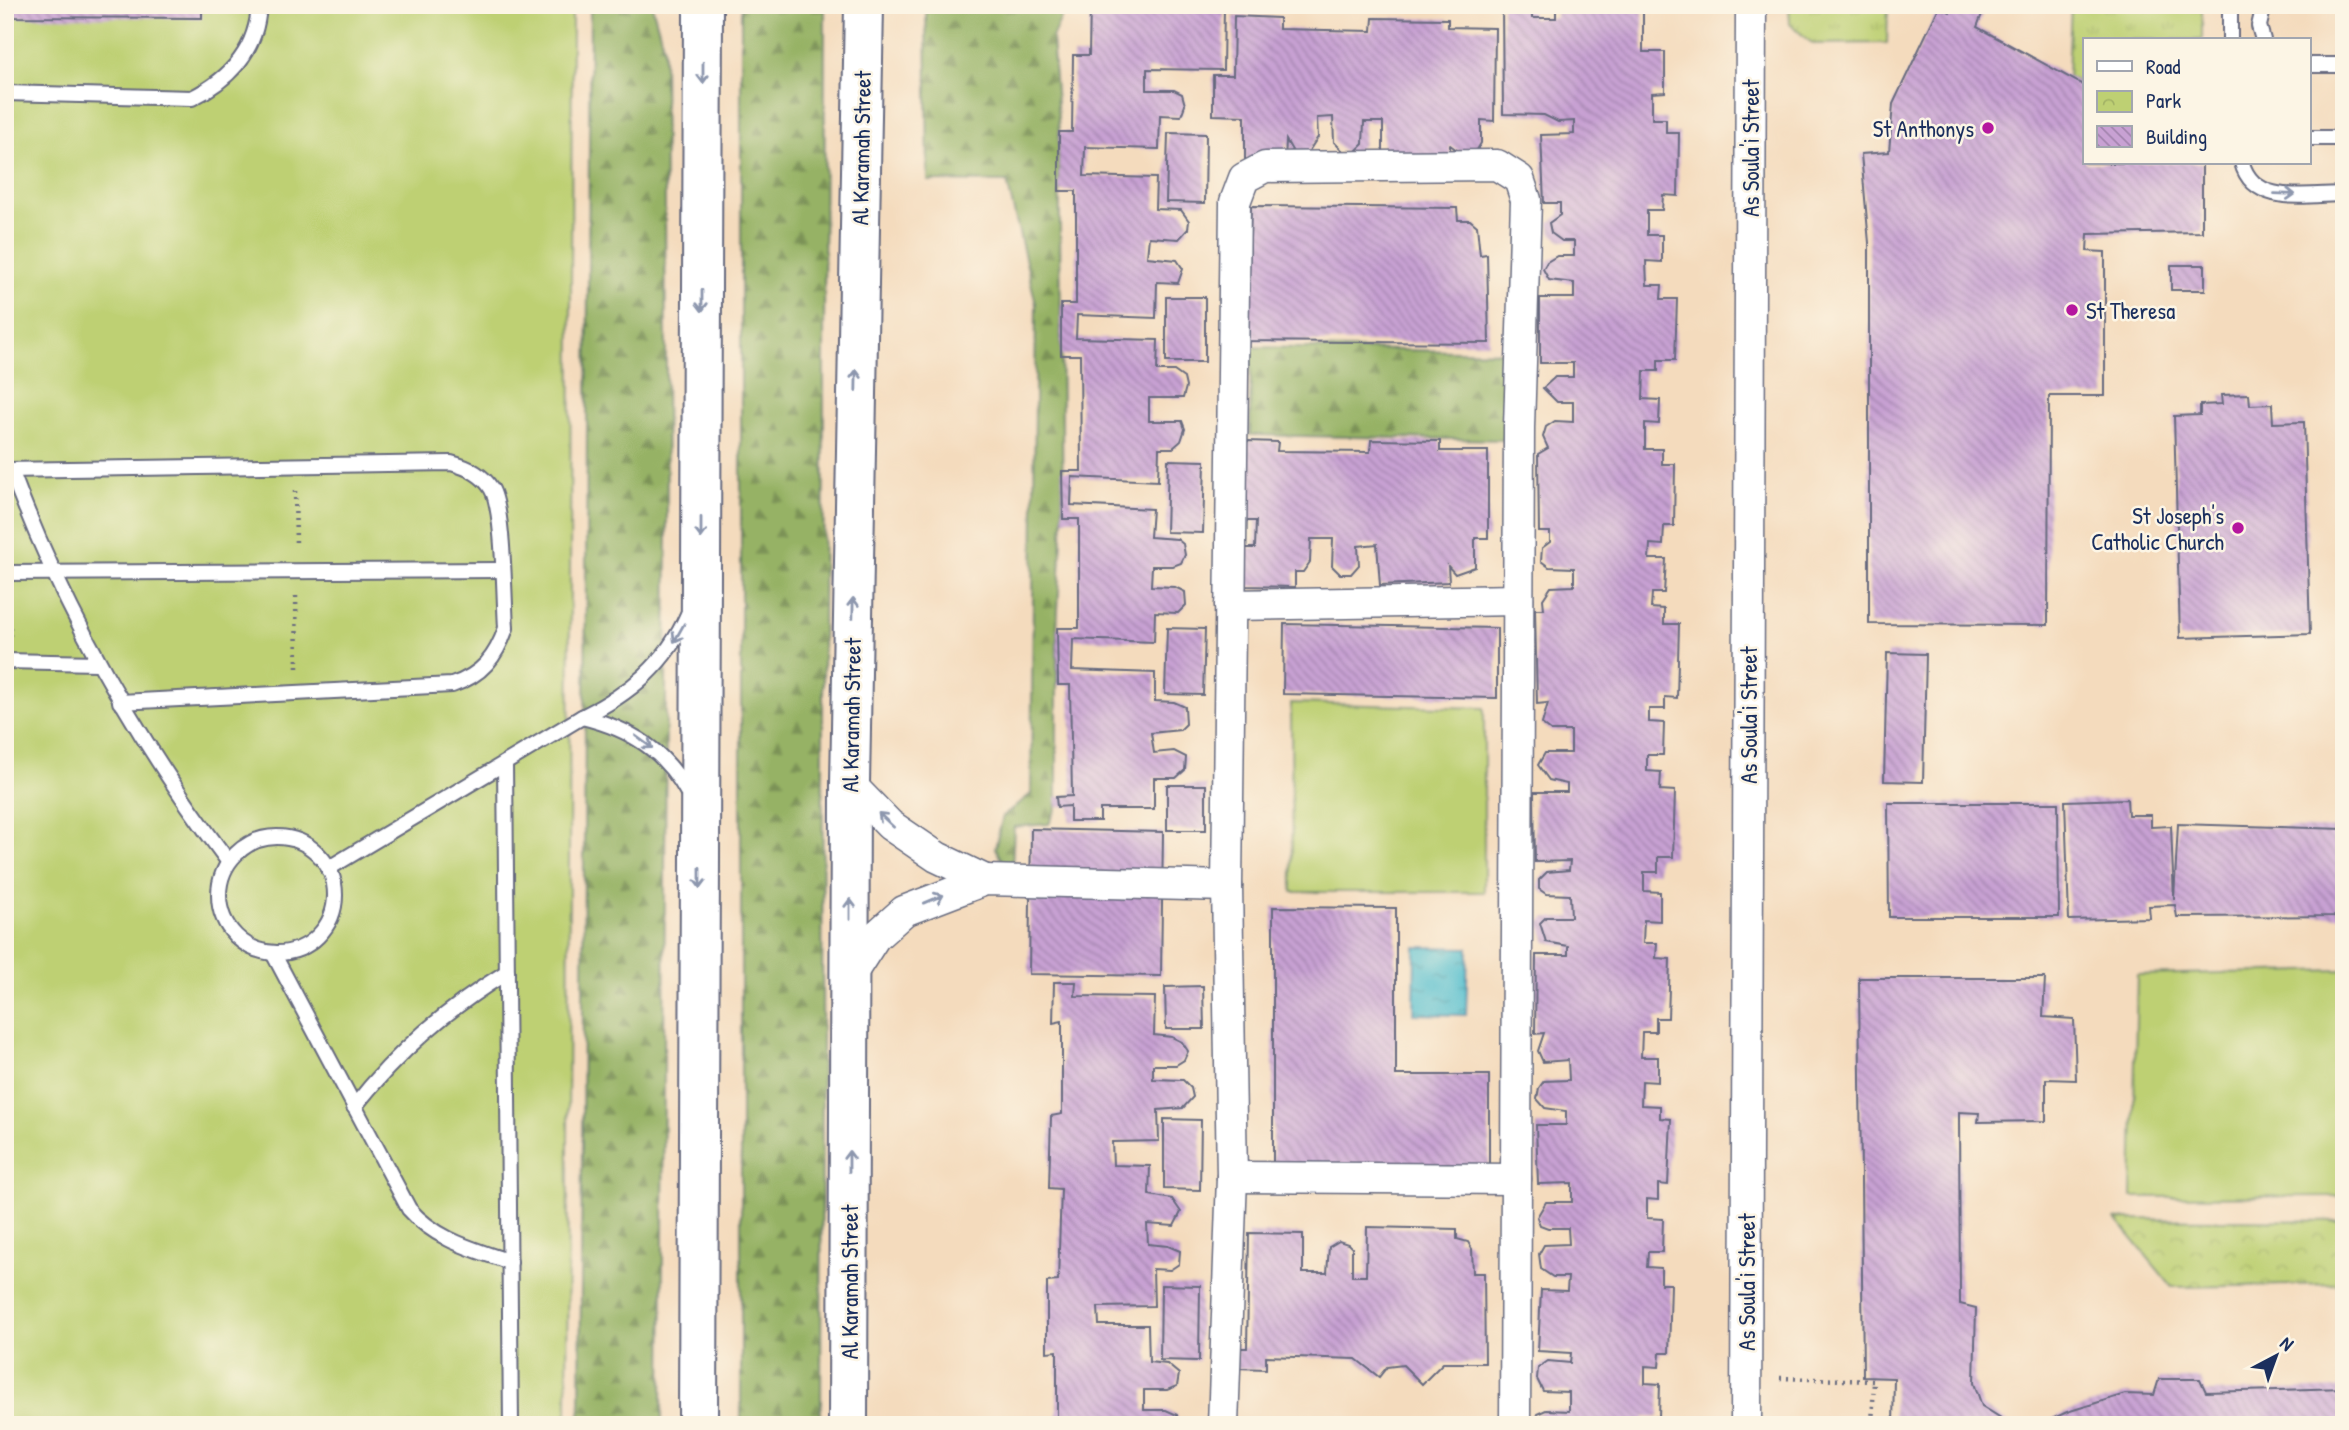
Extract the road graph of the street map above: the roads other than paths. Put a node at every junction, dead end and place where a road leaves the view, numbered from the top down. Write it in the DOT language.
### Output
graph roads {
  1 [pos="259,5"];
  2 [pos="703,5"];
  3 [pos="864,5"];
  4 [pos="1751,5"];
  5 [pos="2230,5"];
  6 [pos="2264,5"];
  7 [pos="2230,38"];
  8 [pos="2262,38"];
  9 [pos="2310,65"];
  10 [pos="2344,65"];
  11 [pos="5,93"];
  12 [pos="2310,138"];
  13 [pos="2344,138"];
  14 [pos="2242,164"];
  15 [pos="2344,194"];
  16 [pos="8,470"];
  17 [pos="701,569"];
  18 [pos="502,570"];
  19 [pos="5,573"];
  20 [pos="53,573"];
  21 [pos="1518,600"];
  22 [pos="1230,605"];
  23 [pos="5,661"];
  24 [pos="97,663"];
  25 [pos="120,702"];
  26 [pos="582,717"];
  27 [pos="505,763"];
  28 [pos="850,785"];
  29 [pos="700,830"];
  30 [pos="228,861"];
  31 [pos="329,868"];
  32 [pos="985,880"];
  33 [pos="1227,886"];
  34 [pos="273,953"];
  35 [pos="507,972"];
  36 [pos="850,975"];
  37 [pos="354,1107"];
  38 [pos="1232,1177"];
  39 [pos="1516,1179"];
  40 [pos="510,1262"];
  41 [pos="511,1425"];
  42 [pos="698,1425"];
  43 [pos="848,1425"];
  44 [pos="1223,1425"];
  45 [pos="1515,1425"];
  46 [pos="1746,1425"];
  1 -- 11 [label="lane"];
  2 -- 17 [label="main road, one-way"];
  28 -- 3 [label="main road, Al Karamah Street, one-way"];
  4 -- 46 [label="street, As Soula'i Street"];
  5 -- 7 [label="lane"];
  6 -- 8 [label="lane"];
  9 -- 10 [label="lane"];
  12 -- 13 [label="lane"];
  14 -- 15 [label="lane, one-way"];
  16 -- 18 [label="lane"];
  16 -- 20 [label="lane"];
  17 -- 26 [label="lane, one-way"];
  17 -- 29 [label="main road"];
  18 -- 20 [label="lane"];
  18 -- 25 [label="lane"];
  19 -- 20 [label="lane"];
  20 -- 24 [label="lane"];
  21 -- 22 [label="street"];
  21 -- 22 [label="street"];
  21 -- 39 [label="street"];
  22 -- 33 [label="street"];
  23 -- 24 [label="lane"];
  24 -- 25 [label="lane"];
  25 -- 30 [label="lane"];
  26 -- 27 [label="lane"];
  26 -- 29 [label="lane, one-way"];
  27 -- 31 [label="lane"];
  27 -- 35 [label="lane"];
  32 -- 28 [label="street, one-way"];
  36 -- 28 [label="main road, Al Karamah Street, one-way"];
  29 -- 42 [label="main road, one-way"];
  30 -- 31 [label="lane"];
  30 -- 34 [label="lane"];
  31 -- 34 [label="lane"];
  32 -- 33 [label="street"];
  36 -- 32 [label="street, one-way"];
  33 -- 38 [label="street"];
  34 -- 37 [label="lane"];
  35 -- 37 [label="lane"];
  35 -- 40 [label="lane"];
  43 -- 36 [label="main road, Al Karamah Street, one-way"];
  37 -- 40 [label="lane"];
  38 -- 39 [label="street"];
  38 -- 44 [label="street"];
  39 -- 45 [label="street"];
  40 -- 41 [label="lane"];
}
